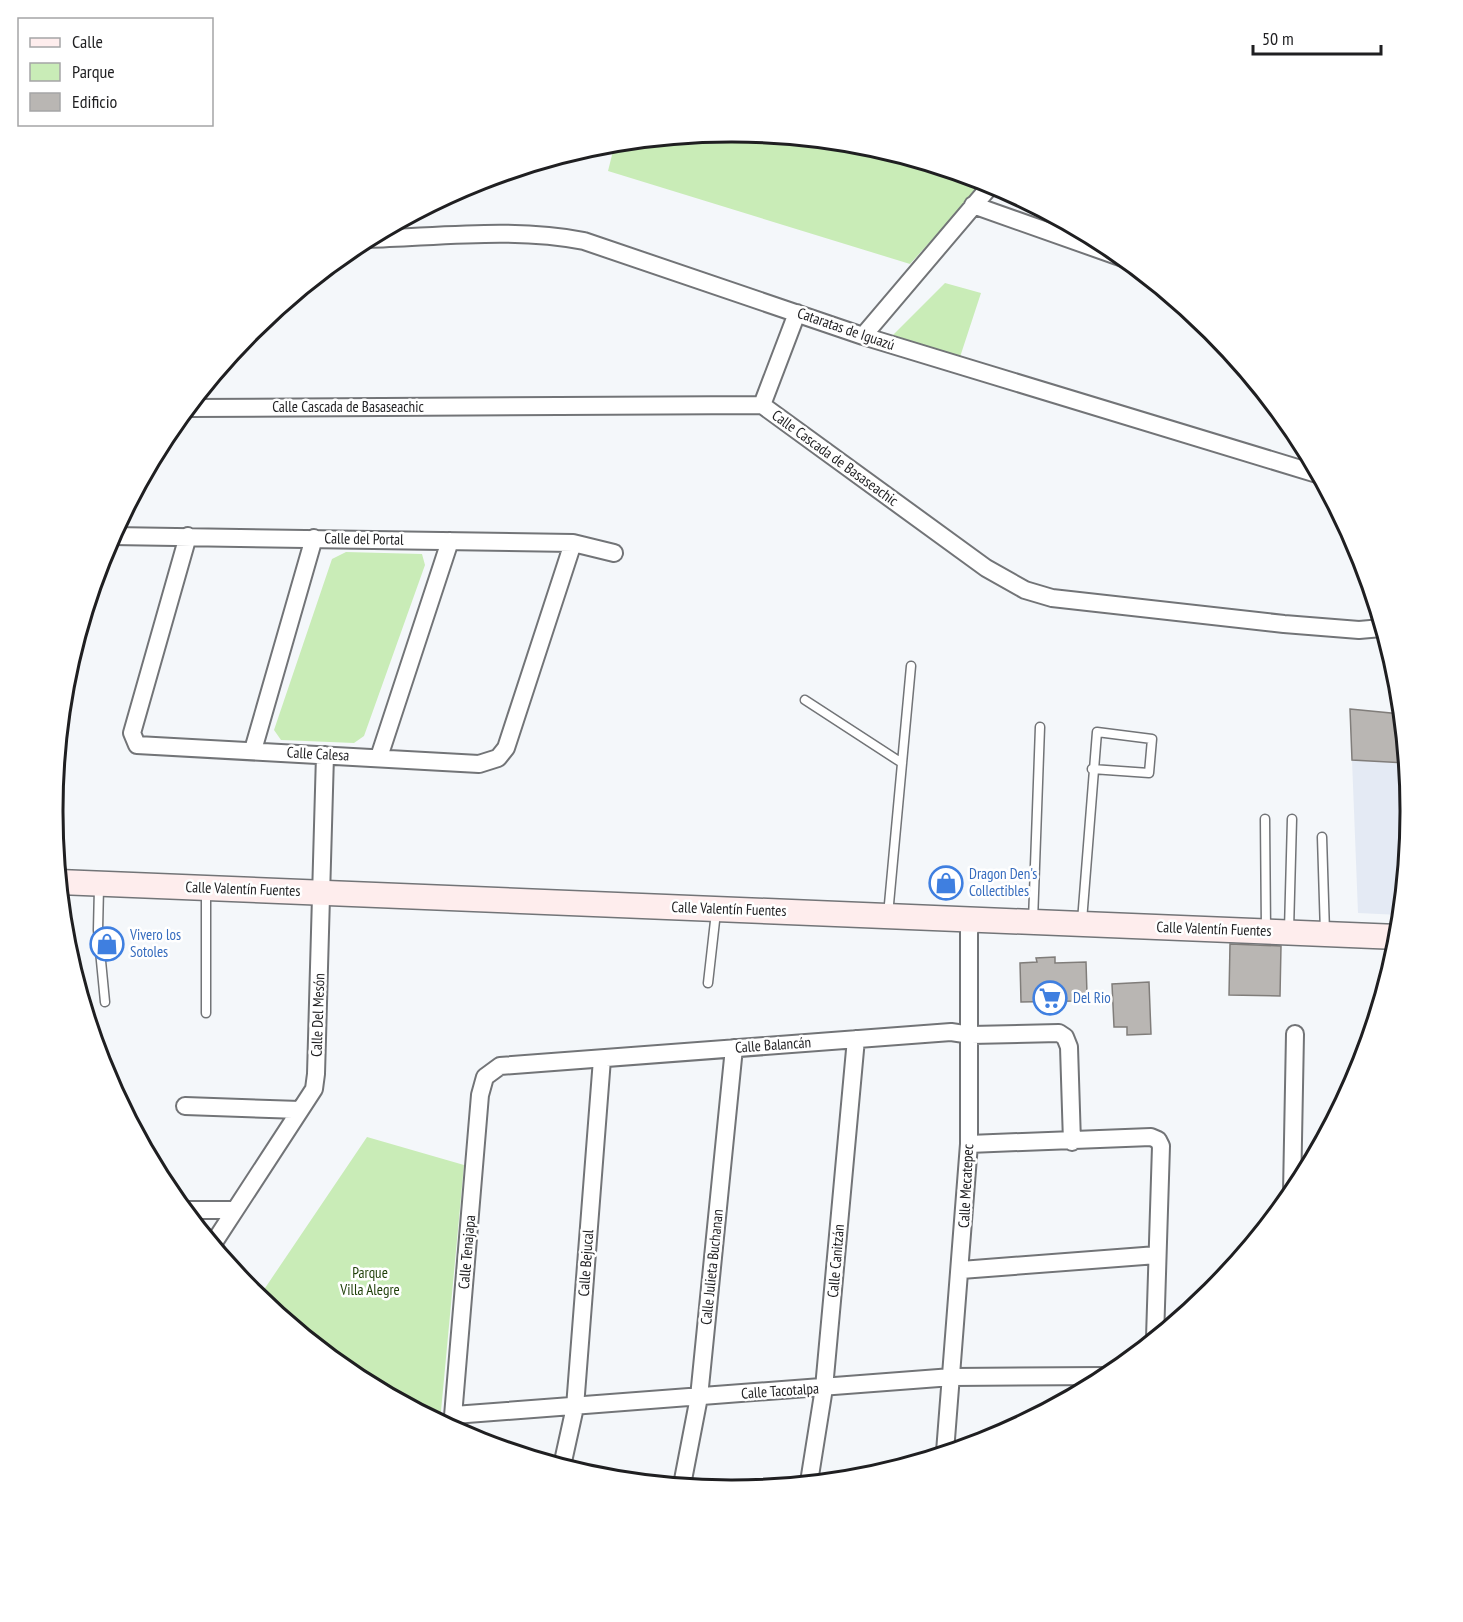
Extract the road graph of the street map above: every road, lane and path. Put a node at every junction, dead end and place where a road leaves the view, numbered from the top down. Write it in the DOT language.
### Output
graph roads {
  1 [pos="985,192"];
  2 [pos="973,206"];
  3 [pos="386,239"];
  4 [pos="1089,246"];
  5 [pos="797,313"];
  6 [pos="863,336"];
  7 [pos="762,405"];
  8 [pos="198,408"];
  9 [pos="1306,471"];
  10 [pos="123,536"];
  11 [pos="188,536"];
  12 [pos="314,538"];
  13 [pos="450,541"];
  14 [pos="573,543"];
  15 [pos="614,553"];
  16 [pos="1374,629"];
  17 [pos="910,666"];
  18 [pos="805,700"];
  19 [pos="1040,727"];
  20 [pos="254,750"];
  21 [pos="326,755"];
  22 [pos="379,757"];
  23 [pos="902,763"];
  24 [pos="1092,769"];
  25 [pos="1265,819"];
  26 [pos="1292,819"];
  27 [pos="1322,837"];
  28 [pos="67,882"];
  29 [pos="99,884"];
  30 [pos="206,888"];
  31 [pos="321,893"];
  32 [pos="716,909"];
  33 [pos="888,916"];
  34 [pos="973,919"];
  35 [pos="1033,922"];
  36 [pos="1082,924"];
  37 [pos="1278,932"];
  38 [pos="1325,934"];
  39 [pos="1388,937"];
  40 [pos="708,983"];
  41 [pos="105,1002"];
  42 [pos="206,1013"];
  43 [pos="1295,1034"];
  44 [pos="970,1035"];
  45 [pos="856,1039"];
  46 [pos="734,1048"];
  47 [pos="602,1059"];
  48 [pos="485,1077"];
  49 [pos="185,1106"];
  50 [pos="300,1110"];
  51 [pos="1072,1142"];
  52 [pos="969,1144"];
  53 [pos="1292,1173"];
  54 [pos="195,1210"];
  55 [pos="235,1210"];
  56 [pos="217,1238"];
  57 [pos="1156,1255"];
  58 [pos="961,1270"];
  59 [pos="1155,1327"];
  60 [pos="1088,1376"];
  61 [pos="952,1377"];
  62 [pos="824,1388"];
  63 [pos="699,1397"];
  64 [pos="575,1407"];
  65 [pos="453,1419"];
  66 [pos="457,1421"];
  67 [pos="946,1444"];
  68 [pos="564,1458"];
  69 [pos="810,1475"];
  70 [pos="683,1478"];
  1 -- 2 [label="street"];
  2 -- 4 [label="street"];
  2 -- 6 [label="street"];
  3 -- 5 [label="street, Cataratas de Iguazú"];
  5 -- 6 [label="street, Cataratas de Iguazú"];
  5 -- 7 [label="street"];
  6 -- 9 [label="street, Cataratas de Iguazú"];
  7 -- 8 [label="street, Calle Cascada de Basaseachic"];
  7 -- 16 [label="street, Calle Cascada de Basaseachic"];
  10 -- 11 [label="street, Calle del Portal"];
  11 -- 12 [label="street, Calle del Portal"];
  11 -- 20 [label="street, Calle Calesa"];
  12 -- 13 [label="street, Calle del Portal"];
  12 -- 20 [label="street"];
  13 -- 14 [label="street, Calle del Portal"];
  13 -- 22 [label="street"];
  14 -- 15 [label="street, Calle del Portal"];
  14 -- 22 [label="street, Calle Calesa"];
  17 -- 23 [label="lane"];
  18 -- 23 [label="lane"];
  19 -- 35 [label="lane"];
  20 -- 21 [label="street, Calle Calesa"];
  21 -- 22 [label="street, Calle Calesa"];
  21 -- 31 [label="street, Calle Del Mesón"];
  23 -- 33 [label="lane"];
  24 -- 24 [label="lane"];
  24 -- 36 [label="lane"];
  25 -- 37 [label="lane"];
  26 -- 37 [label="lane"];
  27 -- 38 [label="lane"];
  28 -- 29 [label="street, Calle Valentín Fuentes"];
  29 -- 30 [label="street, Calle Valentín Fuentes"];
  29 -- 41 [label="lane"];
  30 -- 31 [label="street, Calle Valentín Fuentes"];
  30 -- 42 [label="lane"];
  31 -- 32 [label="street, Calle Valentín Fuentes"];
  31 -- 50 [label="street, Calle Del Mesón"];
  32 -- 33 [label="street, Calle Valentín Fuentes"];
  32 -- 40 [label="lane"];
  33 -- 34 [label="street, Calle Valentín Fuentes"];
  34 -- 35 [label="street, Calle Valentín Fuentes"];
  34 -- 44 [label="street, Calle Mecatepec"];
  35 -- 36 [label="street, Calle Valentín Fuentes"];
  36 -- 37 [label="street, Calle Valentín Fuentes"];
  37 -- 38 [label="street, Calle Valentín Fuentes"];
  38 -- 39 [label="street, Calle Valentín Fuentes"];
  43 -- 53 [label="street"];
  44 -- 45 [label="street, Calle Balancán"];
  44 -- 51 [label="street, Calle Balancán"];
  44 -- 52 [label="street, Calle Mecatepec"];
  45 -- 46 [label="street, Calle Balancán"];
  45 -- 62 [label="street, Calle Canitzán"];
  46 -- 47 [label="street, Calle Balancán"];
  46 -- 63 [label="street, Calle Julieta Buchanan"];
  47 -- 48 [label="street, Calle Balancán"];
  47 -- 64 [label="street, Calle Bejucal"];
  48 -- 65 [label="street, Calle Tenajapa"];
  49 -- 50 [label="street"];
  50 -- 55 [label="street, Calle Del Mesón"];
  51 -- 52 [label="street"];
  51 -- 57 [label="street"];
  52 -- 58 [label="street, Calle Mecatepec"];
  54 -- 55 [label="street"];
  55 -- 56 [label="street, Calle Del Mesón"];
  57 -- 58 [label="street"];
  57 -- 59 [label="street"];
  58 -- 61 [label="street, Calle Mecatepec"];
  60 -- 61 [label="street, Calle Tacotalpa"];
  61 -- 62 [label="street, Calle Tacotalpa"];
  61 -- 67 [label="street, Calle Mecatepec"];
  62 -- 63 [label="street, Calle Tacotalpa"];
  62 -- 69 [label="street, Calle Canitzán"];
  63 -- 64 [label="street, Calle Tacotalpa"];
  63 -- 70 [label="street, Calle Julieta Buchanan"];
  64 -- 66 [label="street, Calle Tacotalpa"];
  64 -- 68 [label="street, Calle Bejucal"];
}
